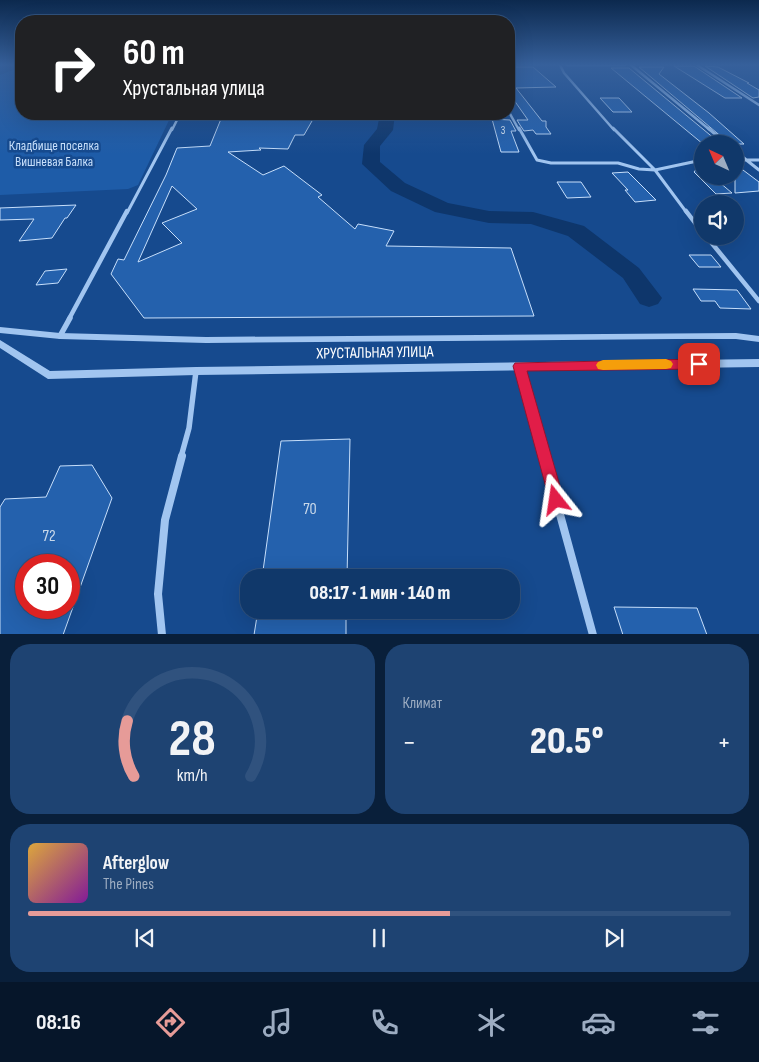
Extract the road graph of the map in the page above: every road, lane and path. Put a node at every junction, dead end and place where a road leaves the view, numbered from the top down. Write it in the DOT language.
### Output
graph roads {
  1 [pos="582,95"];
  2 [pos="667,95"];
  3 [pos="743,95"];
  4 [pos="759,105"];
  5 [pos="177,120"];
  6 [pos="514,120"];
  7 [pos="716,135"];
  8 [pos="744,158"];
  9 [pos="747,160"];
  10 [pos="759,160"];
  11 [pos="694,162"];
  12 [pos="655,170"];
  13 [pos="759,170"];
  14 [pos="694,221"];
  15 [pos="713,245"];
  16 [pos="759,301"];
  17 [pos="0,330"];
  18 [pos="60,336"];
  19 [pos="759,339"];
  20 [pos="0,343"];
  21 [pos="759,363"];
  22 [pos="520,366"];
  23 [pos="196,371"];
  24 [pos="162,634"];
  25 [pos="593,634"];
  1 -- 12 [label="street"];
  2 -- 7 [label="street"];
  3 -- 4 [label="street"];
  5 -- 18 [label="street"];
  6 -- 12 [label="street"];
  8 -- 9 [label="street"];
  9 -- 10 [label="street"];
  9 -- 13 [label="street"];
  11 -- 12 [label="street"];
  12 -- 14 [label="street"];
  15 -- 16 [label="street"];
  17 -- 18 [label="street, ХРУСТАЛЬНАЯ УЛИЦА"];
  18 -- 19 [label="street, ХРУСТАЛЬНАЯ УЛИЦА"];
  20 -- 23 [label="street, ХРУСТАЛЬНАЯ УЛИЦА"];
  21 -- 22 [label="street, ХРУСТАЛЬНАЯ УЛИЦА"];
  22 -- 23 [label="street, ХРУСТАЛЬНАЯ УЛИЦА"];
  22 -- 25 [label="street"];
  23 -- 24 [label="street"];
}
